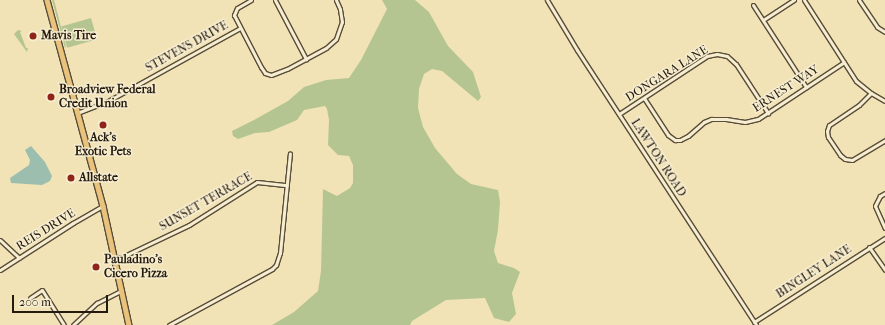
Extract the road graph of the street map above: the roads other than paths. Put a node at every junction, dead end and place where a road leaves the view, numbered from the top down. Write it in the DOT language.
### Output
graph roads {
  1 [pos="47,0"];
  2 [pos="251,0"];
  3 [pos="275,0"];
  4 [pos="336,0"];
  5 [pos="547,0"];
  6 [pos="794,0"];
  7 [pos="804,0"];
  8 [pos="859,0"];
  9 [pos="753,5"];
  10 [pos="763,20"];
  11 [pos="240,28"];
  12 [pos="885,32"];
  13 [pos="306,59"];
  14 [pos="844,62"];
  15 [pos="806,87"];
  16 [pos="871,93"];
  17 [pos="644,98"];
  18 [pos="885,101"];
  19 [pos="77,112"];
  20 [pos="768,113"];
  21 [pos="619,114"];
  22 [pos="885,140"];
  23 [pos="290,153"];
  24 [pos="287,185"];
  25 [pos="885,193"];
  26 [pos="104,206"];
  27 [pos="885,228"];
  28 [pos="885,238"];
  29 [pos="0,240"];
  30 [pos="869,247"];
  31 [pos="115,257"];
  32 [pos="19,258"];
  33 [pos="0,270"];
  34 [pos="885,270"];
  35 [pos="122,290"];
  36 [pos="30,298"];
  37 [pos="755,323"];
  38 [pos="64,325"];
  39 [pos="73,325"];
  40 [pos="129,325"];
  41 [pos="169,325"];
  1 -- 19 [label="main road"];
  2 -- 11 [label="street, STEVENS DRIVE"];
  3 -- 13 [label="street"];
  4 -- 13 [label="street, STEVENS DRIVE"];
  5 -- 21 [label="street, LAWTON ROAD"];
  6 -- 10 [label="street"];
  7 -- 14 [label="street"];
  8 -- 12 [label="street"];
  9 -- 10 [label="street"];
  10 -- 15 [label="street"];
  11 -- 13 [label="street, STEVENS DRIVE"];
  11 -- 19 [label="street, STEVENS DRIVE"];
  14 -- 15 [label="street, ERNEST WAY"];
  14 -- 16 [label="street"];
  15 -- 20 [label="street, ERNEST WAY"];
  16 -- 18 [label="street"];
  16 -- 22 [label="street"];
  17 -- 20 [label="street, ERNEST WAY"];
  17 -- 20 [label="street, DONGARA LANE"];
  17 -- 21 [label="street, DONGARA LANE"];
  19 -- 26 [label="main road"];
  21 -- 37 [label="street, LAWTON ROAD"];
  23 -- 24 [label="street"];
  24 -- 31 [label="street, SUNSET TERRACE"];
  24 -- 41 [label="street"];
  25 -- 27 [label="street"];
  26 -- 31 [label="main road"];
  26 -- 32 [label="street, REIS DRIVE"];
  28 -- 30 [label="street, BINGLEY LANE"];
  29 -- 32 [label="street"];
  30 -- 34 [label="street"];
  30 -- 37 [label="street, BINGLEY LANE"];
  31 -- 35 [label="main road"];
  32 -- 33 [label="street, REIS DRIVE"];
  35 -- 39 [label="street"];
  35 -- 40 [label="main road"];
  36 -- 38 [label="street"];
}
